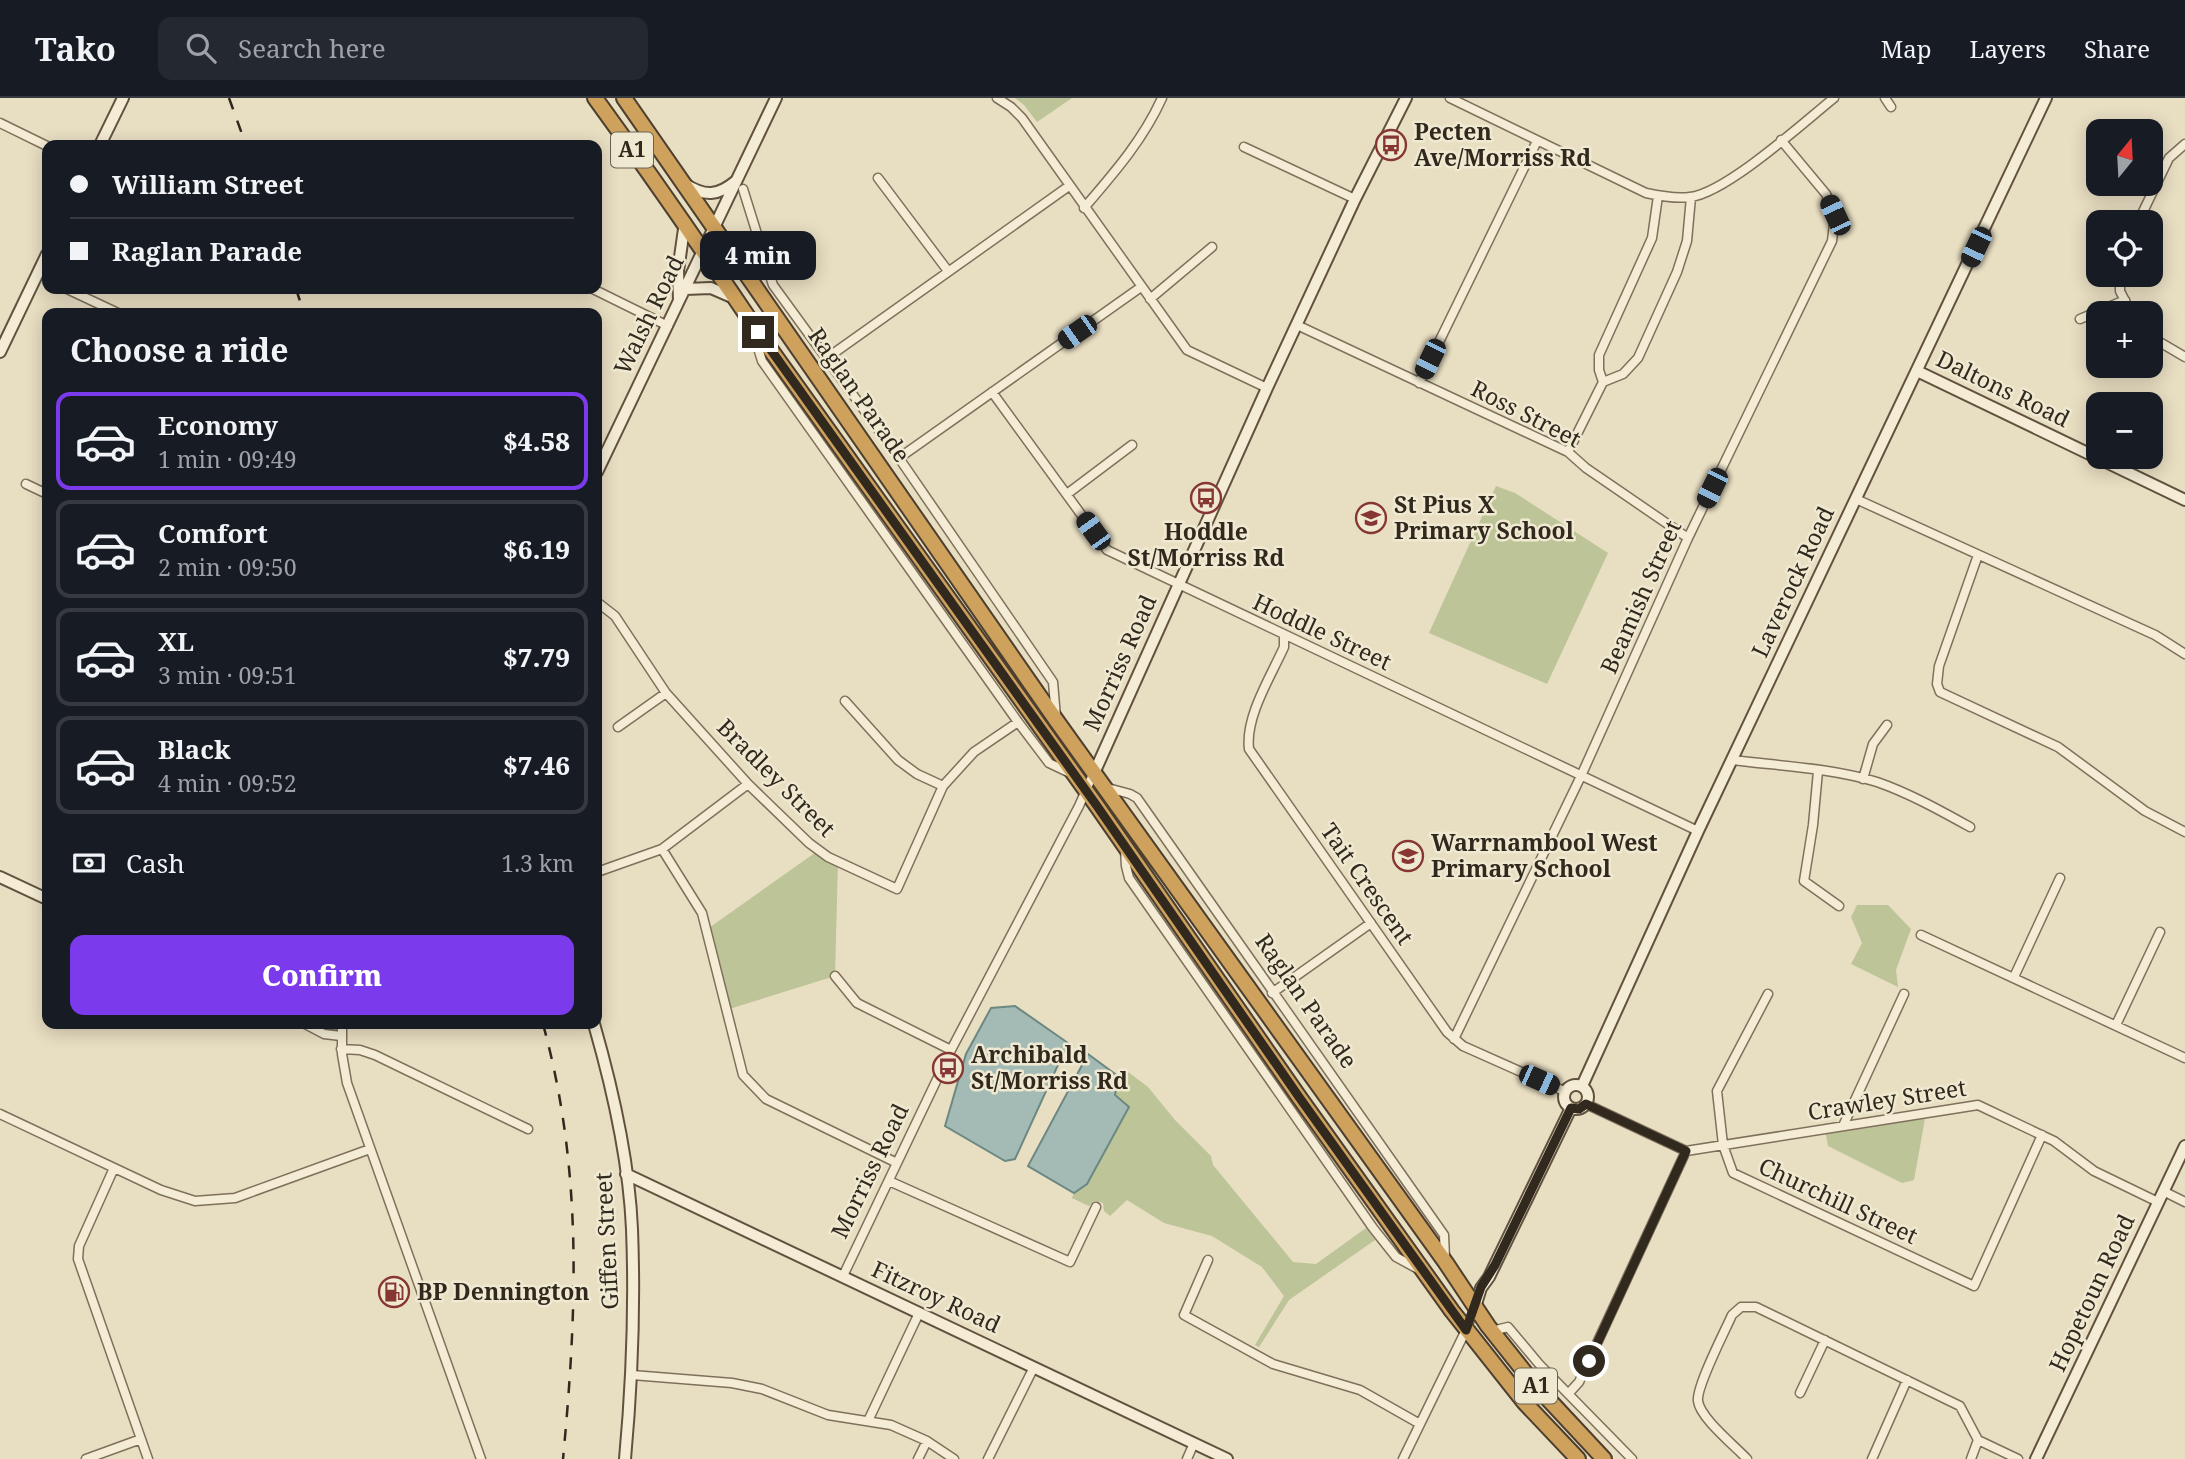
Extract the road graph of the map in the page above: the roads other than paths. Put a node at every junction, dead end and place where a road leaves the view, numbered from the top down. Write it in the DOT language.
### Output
graph roads {
  1 [pos="123,98"];
  2 [pos="595,98"];
  3 [pos="624,98"];
  4 [pos="776,98"];
  5 [pos="997,98"];
  6 [pos="1162,98"];
  7 [pos="1450,98"];
  8 [pos="1834,98"];
  9 [pos="1885,98"];
  10 [pos="2046,98"];
  11 [pos="1401,99"];
  12 [pos="1891,107"];
  13 [pos="0,123"];
  14 [pos="102,140"];
  15 [pos="1781,140"];
  16 [pos="1537,141"];
  17 [pos="42,144"];
  18 [pos="2185,144"];
  19 [pos="1244,147"];
  20 [pos="878,178"];
  21 [pos="683,182"];
  22 [pos="741,184"];
  23 [pos="1069,186"];
  24 [pos="1658,196"];
  25 [pos="1691,197"];
  26 [pos="1355,199"];
  27 [pos="1084,208"];
  28 [pos="2144,210"];
  29 [pos="685,222"];
  30 [pos="715,228"];
  31 [pos="1212,247"];
  32 [pos="703,253"];
  33 [pos="948,271"];
  34 [pos="42,277"];
  35 [pos="771,280"];
  36 [pos="1141,286"];
  37 [pos="2120,287"];
  38 [pos="685,289"];
  39 [pos="758,290"];
  40 [pos="602,293"];
  41 [pos="78,294"];
  42 [pos="1150,299"];
  43 [pos="2124,300"];
  44 [pos="737,301"];
  45 [pos="679,303"];
  46 [pos="107,308"];
  47 [pos="2080,318"];
  48 [pos="1297,325"];
  49 [pos="668,326"];
  50 [pos="758,332"];
  51 [pos="2163,344"];
  52 [pos="0,352"];
  53 [pos="2185,357"];
  54 [pos="827,358"];
  55 [pos="1917,371"];
  56 [pos="1419,383"];
  57 [pos="1603,383"];
  58 [pos="1267,388"];
  59 [pos="992,392"];
  60 [pos="1132,444"];
  61 [pos="1568,452"];
  62 [pos="899,458"];
  63 [pos="602,462"];
  64 [pos="26,484"];
  65 [pos="42,492"];
  66 [pos="1067,494"];
  67 [pos="1856,499"];
  68 [pos="2185,500"];
  69 [pos="1688,538"];
  70 [pos="1978,555"];
  71 [pos="1178,584"];
  72 [pos="602,606"];
  73 [pos="1284,635"];
  74 [pos="2185,654"];
  75 [pos="666,693"];
  76 [pos="845,701"];
  77 [pos="1056,720"];
  78 [pos="1018,722"];
  79 [pos="1887,726"];
  80 [pos="618,727"];
  81 [pos="1732,760"];
  82 [pos="1095,771"];
  83 [pos="1818,771"];
  84 [pos="1074,774"];
  85 [pos="1581,776"];
  86 [pos="1863,779"];
  87 [pos="748,784"];
  88 [pos="943,786"];
  89 [pos="1104,787"];
  90 [pos="1086,791"];
  91 [pos="1970,827"];
  92 [pos="1698,831"];
  93 [pos="2185,832"];
  94 [pos="662,849"];
  95 [pos="602,870"];
  96 [pos="0,877"];
  97 [pos="2060,878"];
  98 [pos="42,897"];
  99 [pos="1839,906"];
  100 [pos="1371,923"];
  101 [pos="2160,932"];
  102 [pos="1921,935"];
  103 [pos="835,976"];
  104 [pos="2014,977"];
  105 [pos="1272,993"];
  106 [pos="1768,994"];
  107 [pos="1904,994"];
  108 [pos="2116,1025"];
  109 [pos="314,1029"];
  110 [pos="342,1029"];
  111 [pos="596,1029"];
  112 [pos="1454,1039"];
  113 [pos="341,1042"];
  114 [pos="951,1050"];
  115 [pos="2185,1058"];
  116 [pos="1583,1086"];
  117 [pos="1564,1091"];
  118 [pos="1586,1104"];
  119 [pos="1571,1108"];
  120 [pos="0,1114"];
  121 [pos="1843,1126"];
  122 [pos="528,1129"];
  123 [pos="2042,1135"];
  124 [pos="1723,1145"];
  125 [pos="2185,1146"];
  126 [pos="370,1149"];
  127 [pos="1686,1151"];
  128 [pos="897,1163"];
  129 [pos="114,1168"];
  130 [pos="626,1174"];
  131 [pos="889,1181"];
  132 [pos="2161,1197"];
  133 [pos="2185,1202"];
  134 [pos="1096,1208"];
  135 [pos="1209,1260"];
  136 [pos="1446,1263"];
  137 [pos="843,1276"];
  138 [pos="1475,1307"];
  139 [pos="919,1312"];
  140 [pos="1466,1330"];
  141 [pos="1492,1331"];
  142 [pos="1825,1340"];
  143 [pos="1034,1367"];
  144 [pos="632,1375"];
  145 [pos="1907,1380"];
  146 [pos="1569,1393"];
  147 [pos="1800,1393"];
  148 [pos="868,1420"];
  149 [pos="1420,1424"];
  150 [pos="141,1440"];
  151 [pos="1978,1440"];
  152 [pos="927,1441"];
  153 [pos="1194,1443"];
  154 [pos="86,1459"];
  155 [pos="148,1459"];
  156 [pos="481,1459"];
  157 [pos="625,1459"];
  158 [pos="918,1459"];
  159 [pos="954,1459"];
  160 [pos="988,1459"];
  161 [pos="1187,1459"];
  162 [pos="1227,1459"];
  163 [pos="1403,1459"];
  164 [pos="1578,1459"];
  165 [pos="1604,1459"];
  166 [pos="1632,1459"];
  167 [pos="1747,1459"];
  168 [pos="1872,1459"];
  169 [pos="1971,1459"];
  170 [pos="2018,1459"];
  171 [pos="2036,1459"];
  1 -- 14 [label="street"];
  2 -- 29 [label="highway, Raglan Parade / A1"];
  3 -- 21 [label="highway, Raglan Parade / A1"];
  4 -- 22 [label="street, Walsh Road"];
  5 -- 23 [label="street"];
  6 -- 27 [label="street"];
  7 -- 16 [label="street"];
  8 -- 15 [label="street"];
  9 -- 12 [label="street"];
  10 -- 55 [label="street, Laverock Road"];
  11 -- 26 [label="street, Morriss Road"];
  13 -- 17 [label="street"];
  15 -- 25 [label="street"];
  15 -- 69 [label="street, Beamish Street"];
  16 -- 24 [label="street"];
  16 -- 56 [label="street"];
  18 -- 28 [label="street"];
  19 -- 26 [label="street"];
  20 -- 33 [label="street"];
  21 -- 22 [label="street"];
  21 -- 30 [label="highway, Raglan Parade / A1"];
  22 -- 30 [label="street, Walsh Road"];
  22 -- 35 [label="street, Raglan Parade"];
  23 -- 27 [label="street"];
  23 -- 33 [label="street"];
  24 -- 25 [label="street"];
  24 -- 57 [label="street"];
  25 -- 57 [label="street"];
  26 -- 48 [label="street, Morriss Road"];
  27 -- 36 [label="street"];
  29 -- 32 [label="highway, Raglan Parade / A1"];
  29 -- 45 [label="street"];
  30 -- 32 [label="street, Walsh Road"];
  30 -- 39 [label="highway, Raglan Parade / A1"];
  31 -- 42 [label="street"];
  32 -- 38 [label="street, Walsh Road"];
  32 -- 44 [label="highway, Raglan Parade / A1"];
  33 -- 54 [label="street"];
  34 -- 52 [label="street"];
  35 -- 39 [label="street"];
  35 -- 54 [label="street, Raglan Parade"];
  36 -- 42 [label="street"];
  36 -- 59 [label="street"];
  37 -- 43 [label="street"];
  38 -- 44 [label="street"];
  38 -- 45 [label="street, Walsh Road"];
  39 -- 44 [label="highway"];
  39 -- 77 [label="highway, Raglan Parade / A1"];
  40 -- 49 [label="street"];
  41 -- 46 [label="street"];
  42 -- 58 [label="street"];
  43 -- 47 [label="street"];
  44 -- 50 [label="highway, Raglan Parade / A1"];
  45 -- 49 [label="street, Walsh Road"];
  48 -- 56 [label="street, Ross Street"];
  48 -- 58 [label="street, Morriss Road"];
  49 -- 63 [label="street, Walsh Road"];
  50 -- 78 [label="street, Raglan Parade"];
  50 -- 84 [label="highway, Raglan Parade / A1"];
  51 -- 53 [label="street"];
  54 -- 62 [label="street, Raglan Parade"];
  55 -- 67 [label="street, Laverock Road"];
  55 -- 68 [label="street, Daltons Road"];
  56 -- 61 [label="street, Ross Street"];
  57 -- 61 [label="street"];
  58 -- 71 [label="street, Morriss Road"];
  59 -- 62 [label="street"];
  59 -- 66 [label="street, Hoddle Street"];
  60 -- 66 [label="street"];
  61 -- 69 [label="street, Ross Street"];
  62 -- 77 [label="street, Raglan Parade"];
  64 -- 65 [label="street"];
  66 -- 71 [label="street, Hoddle Street"];
  67 -- 70 [label="street"];
  67 -- 81 [label="street, Laverock Road"];
  69 -- 85 [label="street, Beamish Street"];
  70 -- 74 [label="street"];
  70 -- 93 [label="street"];
  71 -- 73 [label="street, Hoddle Street"];
  71 -- 82 [label="street, Morriss Road"];
  72 -- 75 [label="street, Bradley Street"];
  73 -- 85 [label="street, Hoddle Street"];
  73 -- 100 [label="street, Tait Crescent"];
  75 -- 80 [label="street"];
  75 -- 87 [label="street, Bradley Street"];
  76 -- 88 [label="street"];
  77 -- 82 [label="highway, Raglan Parade / A1"];
  78 -- 84 [label="street, Raglan Parade"];
  78 -- 88 [label="street, Bradley Street"];
  79 -- 86 [label="street"];
  81 -- 83 [label="street"];
  81 -- 92 [label="street, Laverock Road"];
  82 -- 89 [label="highway, Raglan Parade / A1"];
  82 -- 90 [label="street, Morriss Road"];
  83 -- 86 [label="street"];
  83 -- 99 [label="street"];
  84 -- 90 [label="highway, Raglan Parade / A1"];
  85 -- 92 [label="street, Hoddle Street"];
  85 -- 112 [label="street, Beamish Street"];
  86 -- 91 [label="street"];
  87 -- 88 [label="street, Bradley Street"];
  87 -- 94 [label="street"];
  89 -- 105 [label="street, Raglan Parade"];
  89 -- 136 [label="highway, Raglan Parade / A1"];
  90 -- 114 [label="street, Morriss Road"];
  90 -- 140 [label="highway, Raglan Parade / A1"];
  92 -- 116 [label="street, Laverock Road"];
  94 -- 95 [label="street"];
  94 -- 128 [label="street"];
  96 -- 98 [label="street"];
  97 -- 104 [label="street"];
  100 -- 105 [label="street"];
  100 -- 112 [label="street, Tait Crescent"];
  101 -- 108 [label="street"];
  102 -- 104 [label="street"];
  103 -- 114 [label="street"];
  104 -- 108 [label="street"];
  105 -- 136 [label="street, Raglan Parade"];
  106 -- 124 [label="street, Churchill Street"];
  107 -- 121 [label="street"];
  108 -- 115 [label="street"];
  109 -- 113 [label="street"];
  110 -- 113 [label="street"];
  111 -- 130 [label="street, Giffen Street"];
  112 -- 117 [label="street, Tait Crescent"];
  113 -- 122 [label="street"];
  113 -- 126 [label="street"];
  114 -- 128 [label="street, Morriss Road"];
  116 -- 117 [label="street"];
  116 -- 118 [label="street"];
  117 -- 119 [label="street"];
  118 -- 119 [label="street"];
  118 -- 127 [label="street"];
  119 -- 138 [label="street"];
  120 -- 129 [label="street"];
  121 -- 123 [label="street, Crawley Street"];
  121 -- 124 [label="street, Crawley Street"];
  123 -- 124 [label="street, Churchill Street"];
  123 -- 132 [label="street, Crawley Street"];
  124 -- 127 [label="street"];
  125 -- 132 [label="street, Hopetoun Road"];
  126 -- 129 [label="street"];
  126 -- 156 [label="street"];
  127 -- 146 [label="street"];
  128 -- 131 [label="street, Morriss Road"];
  129 -- 150 [label="street"];
  130 -- 137 [label="street, Fitzroy Road"];
  130 -- 144 [label="street, Giffen Street"];
  131 -- 134 [label="street"];
  131 -- 137 [label="street, Morriss Road"];
  132 -- 133 [label="street, Crawley Street"];
  132 -- 171 [label="street, Hopetoun Road"];
  135 -- 149 [label="street"];
  136 -- 138 [label="highway, Raglan Parade / A1"];
  137 -- 139 [label="street, Fitzroy Road"];
  138 -- 140 [label="street"];
  138 -- 141 [label="highway, Raglan Parade / A1"];
  139 -- 143 [label="street, Fitzroy Road"];
  139 -- 148 [label="street"];
  140 -- 149 [label="street"];
  140 -- 164 [label="highway, Raglan Parade / A1"];
  141 -- 146 [label="street"];
  141 -- 165 [label="highway, Raglan Parade / A1"];
  142 -- 145 [label="street"];
  142 -- 147 [label="street"];
  142 -- 167 [label="street"];
  143 -- 153 [label="street, Fitzroy Road"];
  143 -- 160 [label="street"];
  144 -- 148 [label="street"];
  144 -- 157 [label="street, Giffen Street"];
  145 -- 151 [label="street"];
  145 -- 168 [label="street"];
  146 -- 166 [label="street"];
  148 -- 152 [label="street"];
  149 -- 163 [label="street"];
  150 -- 154 [label="street"];
  150 -- 155 [label="street"];
  151 -- 169 [label="street"];
  151 -- 170 [label="street"];
  152 -- 158 [label="street"];
  152 -- 159 [label="street"];
  153 -- 161 [label="street"];
  153 -- 162 [label="street, Fitzroy Road"];
}
